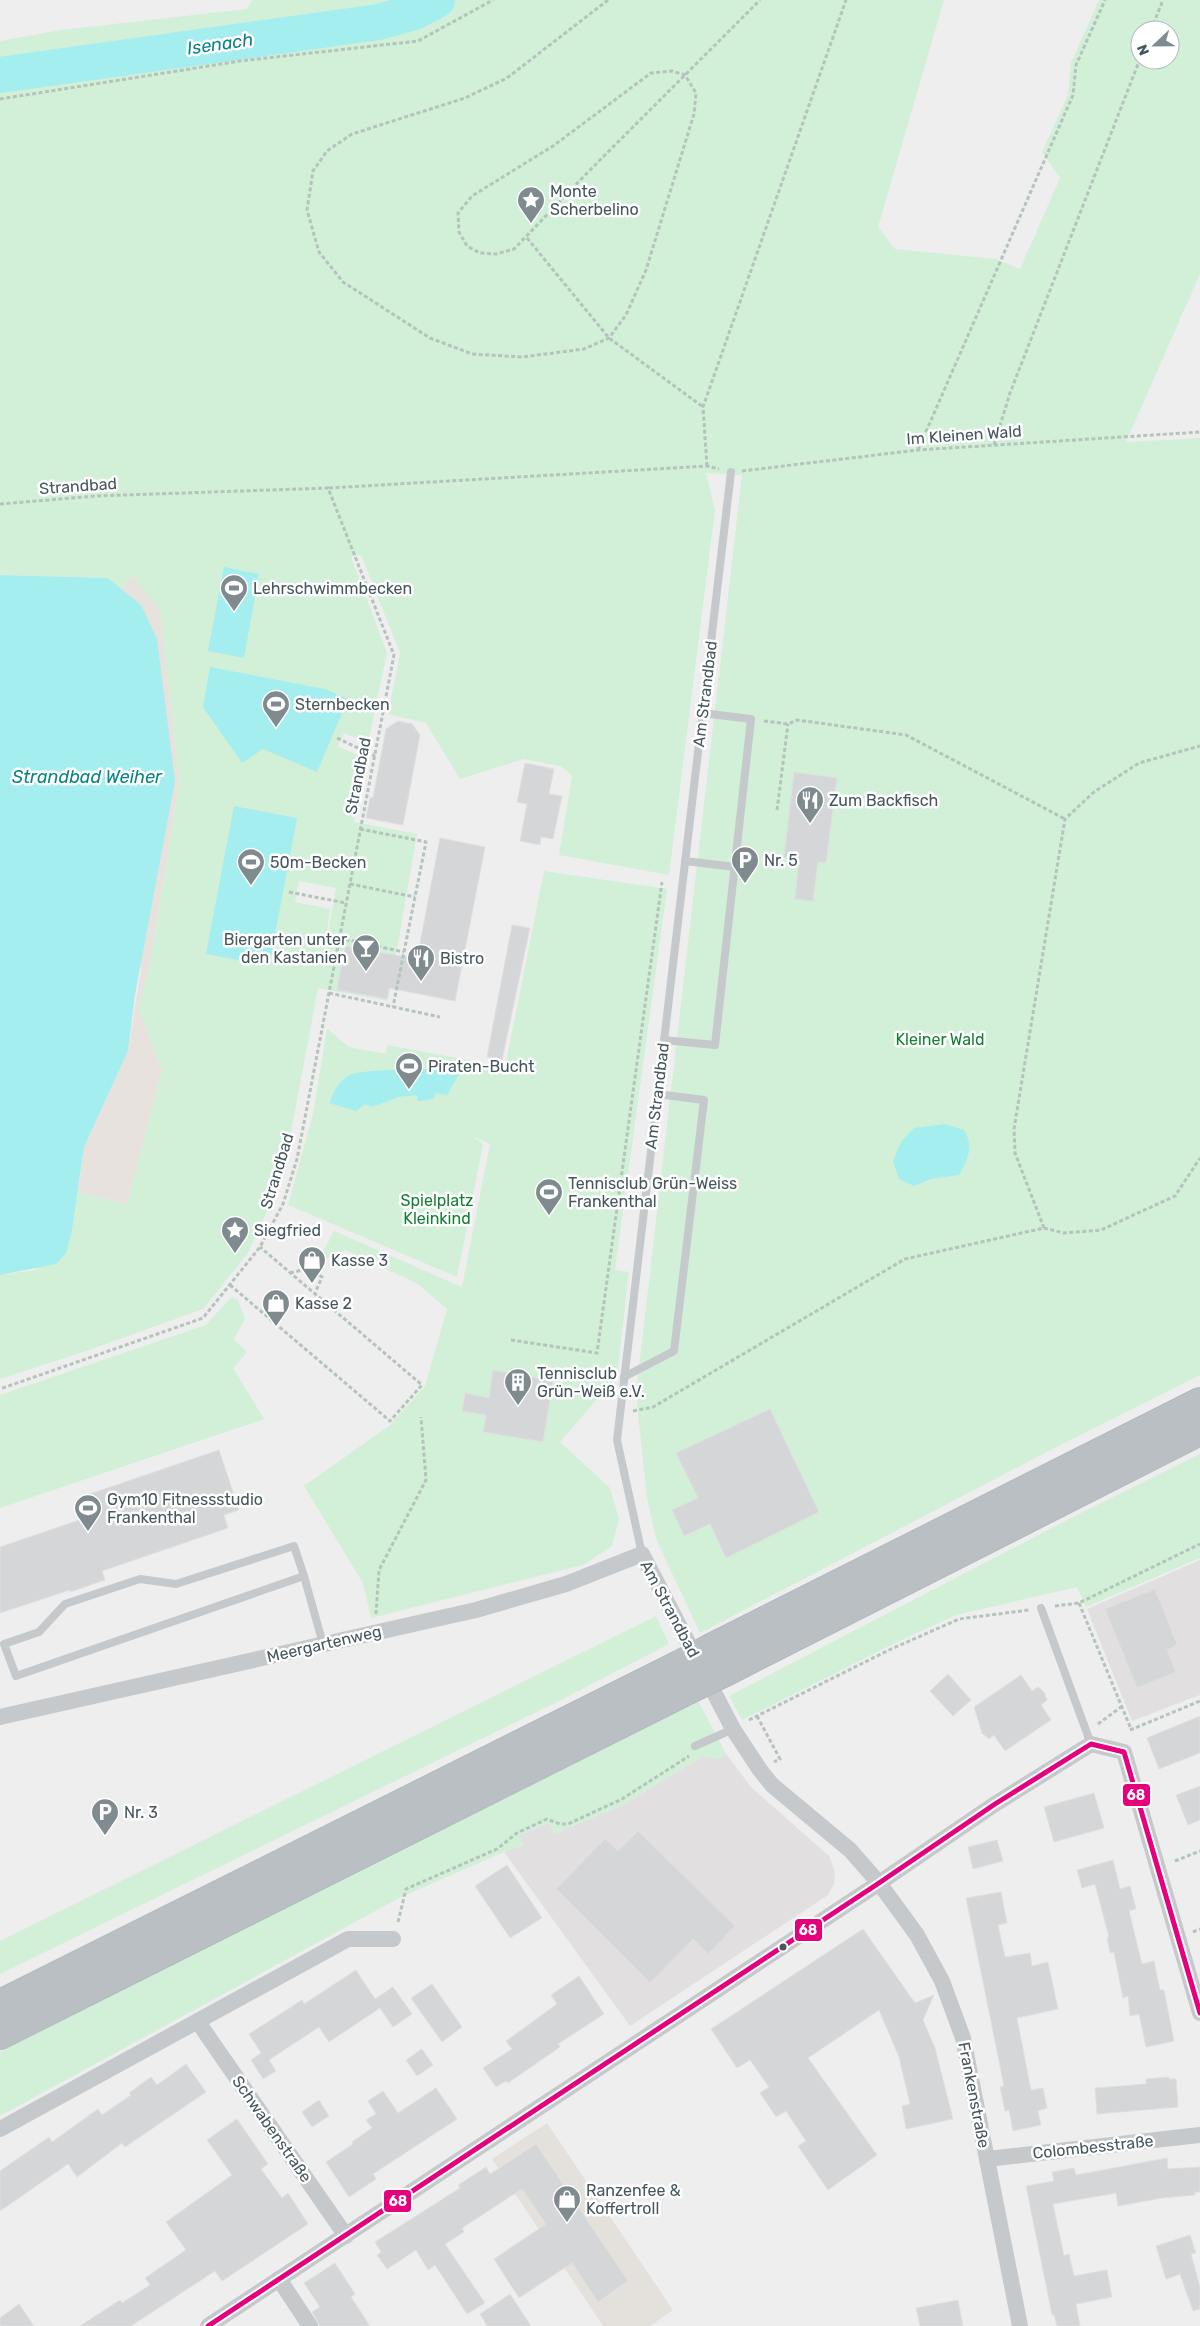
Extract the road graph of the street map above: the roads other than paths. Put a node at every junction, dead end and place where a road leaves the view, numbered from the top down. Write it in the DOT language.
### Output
graph roads {
  1 [pos="731,472"];
  2 [pos="702,713"];
  3 [pos="685,860"];
  4 [pos="735,867"];
  5 [pos="664,1040"];
  6 [pos="657,1094"];
  7 [pos="624,1377"];
  8 [pos="1200,1402"];
  9 [pos="1200,1431"];
  10 [pos="642,1554"];
  11 [pos="304,1576"];
  12 [pos="1041,1608"];
  13 [pos="323,1644"];
  14 [pos="0,1716"];
  15 [pos="733,1729"];
  16 [pos="1091,1744"];
  17 [pos="694,1746"];
  18 [pos="879,1883"];
  19 [pos="393,1939"];
  20 [pos="0,2004"];
  21 [pos="1200,2013"];
  22 [pos="198,2022"];
  23 [pos="0,2036"];
  24 [pos="0,2129"];
  25 [pos="1200,2135"];
  26 [pos="987,2159"];
  27 [pos="346,2236"];
  28 [pos="279,2279"];
  29 [pos="208,2326"];
  30 [pos="310,2326"];
  31 [pos="1020,2326"];
  1 -- 2 [label="lane, Am Strandbad"];
  2 -- 3 [label="lane, Am Strandbad"];
  2 -- 4 [label="lane"];
  3 -- 4 [label="lane"];
  3 -- 5 [label="lane, Am Strandbad"];
  4 -- 5 [label="lane"];
  5 -- 6 [label="lane, Am Strandbad"];
  6 -- 7 [label="lane, Am Strandbad"];
  6 -- 7 [label="lane"];
  7 -- 10 [label="lane, Am Strandbad"];
  8 -- 20 [label="highway, bridge"];
  9 -- 23 [label="highway, bridge"];
  10 -- 13 [label="street, Meergartenweg"];
  10 -- 15 [label="street, Am Strandbad"];
  11 -- 11 [label="lane"];
  11 -- 13 [label="lane"];
  12 -- 16 [label="lane"];
  13 -- 14 [label="street, Meergartenweg"];
  15 -- 17 [label="lane"];
  15 -- 18 [label="street, Am Strandbad"];
  16 -- 18 [label="street"];
  16 -- 21 [label="street"];
  18 -- 26 [label="street, Frankenstraße"];
  18 -- 27 [label="street"];
  19 -- 22 [label="street"];
  22 -- 24 [label="street"];
  22 -- 27 [label="street, Schwabenstraße"];
  25 -- 26 [label="street, Colombesstraße"];
  26 -- 31 [label="street, Frankenstraße"];
  27 -- 28 [label="street"];
  28 -- 29 [label="street"];
  28 -- 30 [label="street"];
}
